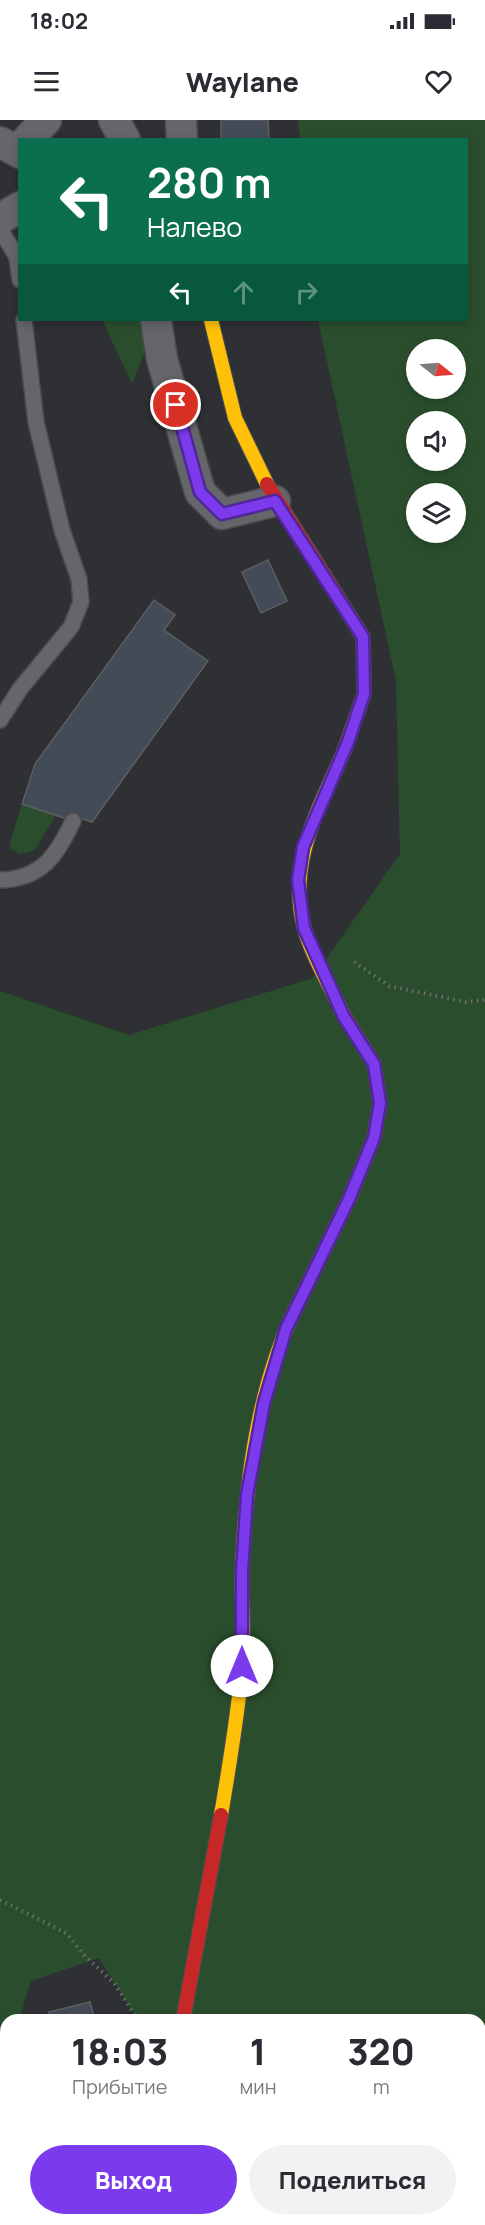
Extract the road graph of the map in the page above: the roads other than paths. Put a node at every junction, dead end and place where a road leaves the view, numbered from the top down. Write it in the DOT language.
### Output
graph roads {
  1 [pos="46,120"];
  2 [pos="114,120"];
  3 [pos="181,120"];
  4 [pos="27,138"];
  5 [pos="124,138"];
  6 [pos="182,138"];
  7 [pos="18,208"];
  8 [pos="0,219"];
  9 [pos="0,229"];
  10 [pos="18,265"];
  11 [pos="24,321"];
  12 [pos="156,321"];
  13 [pos="211,321"];
  14 [pos="275,501"];
  15 [pos="0,720"];
  16 [pos="73,821"];
  17 [pos="0,880"];
  18 [pos="184,2014"];
  1 -- 4 [label="street"];
  2 -- 5 [label="street"];
  3 -- 6 [label="street"];
  7 -- 8 [label="street"];
  9 -- 10 [label="lane"];
  11 -- 15 [label="lane"];
  12 -- 14 [label="street"];
  13 -- 14 [label="street"];
  14 -- 18 [label="street"];
  16 -- 17 [label="lane"];
}
